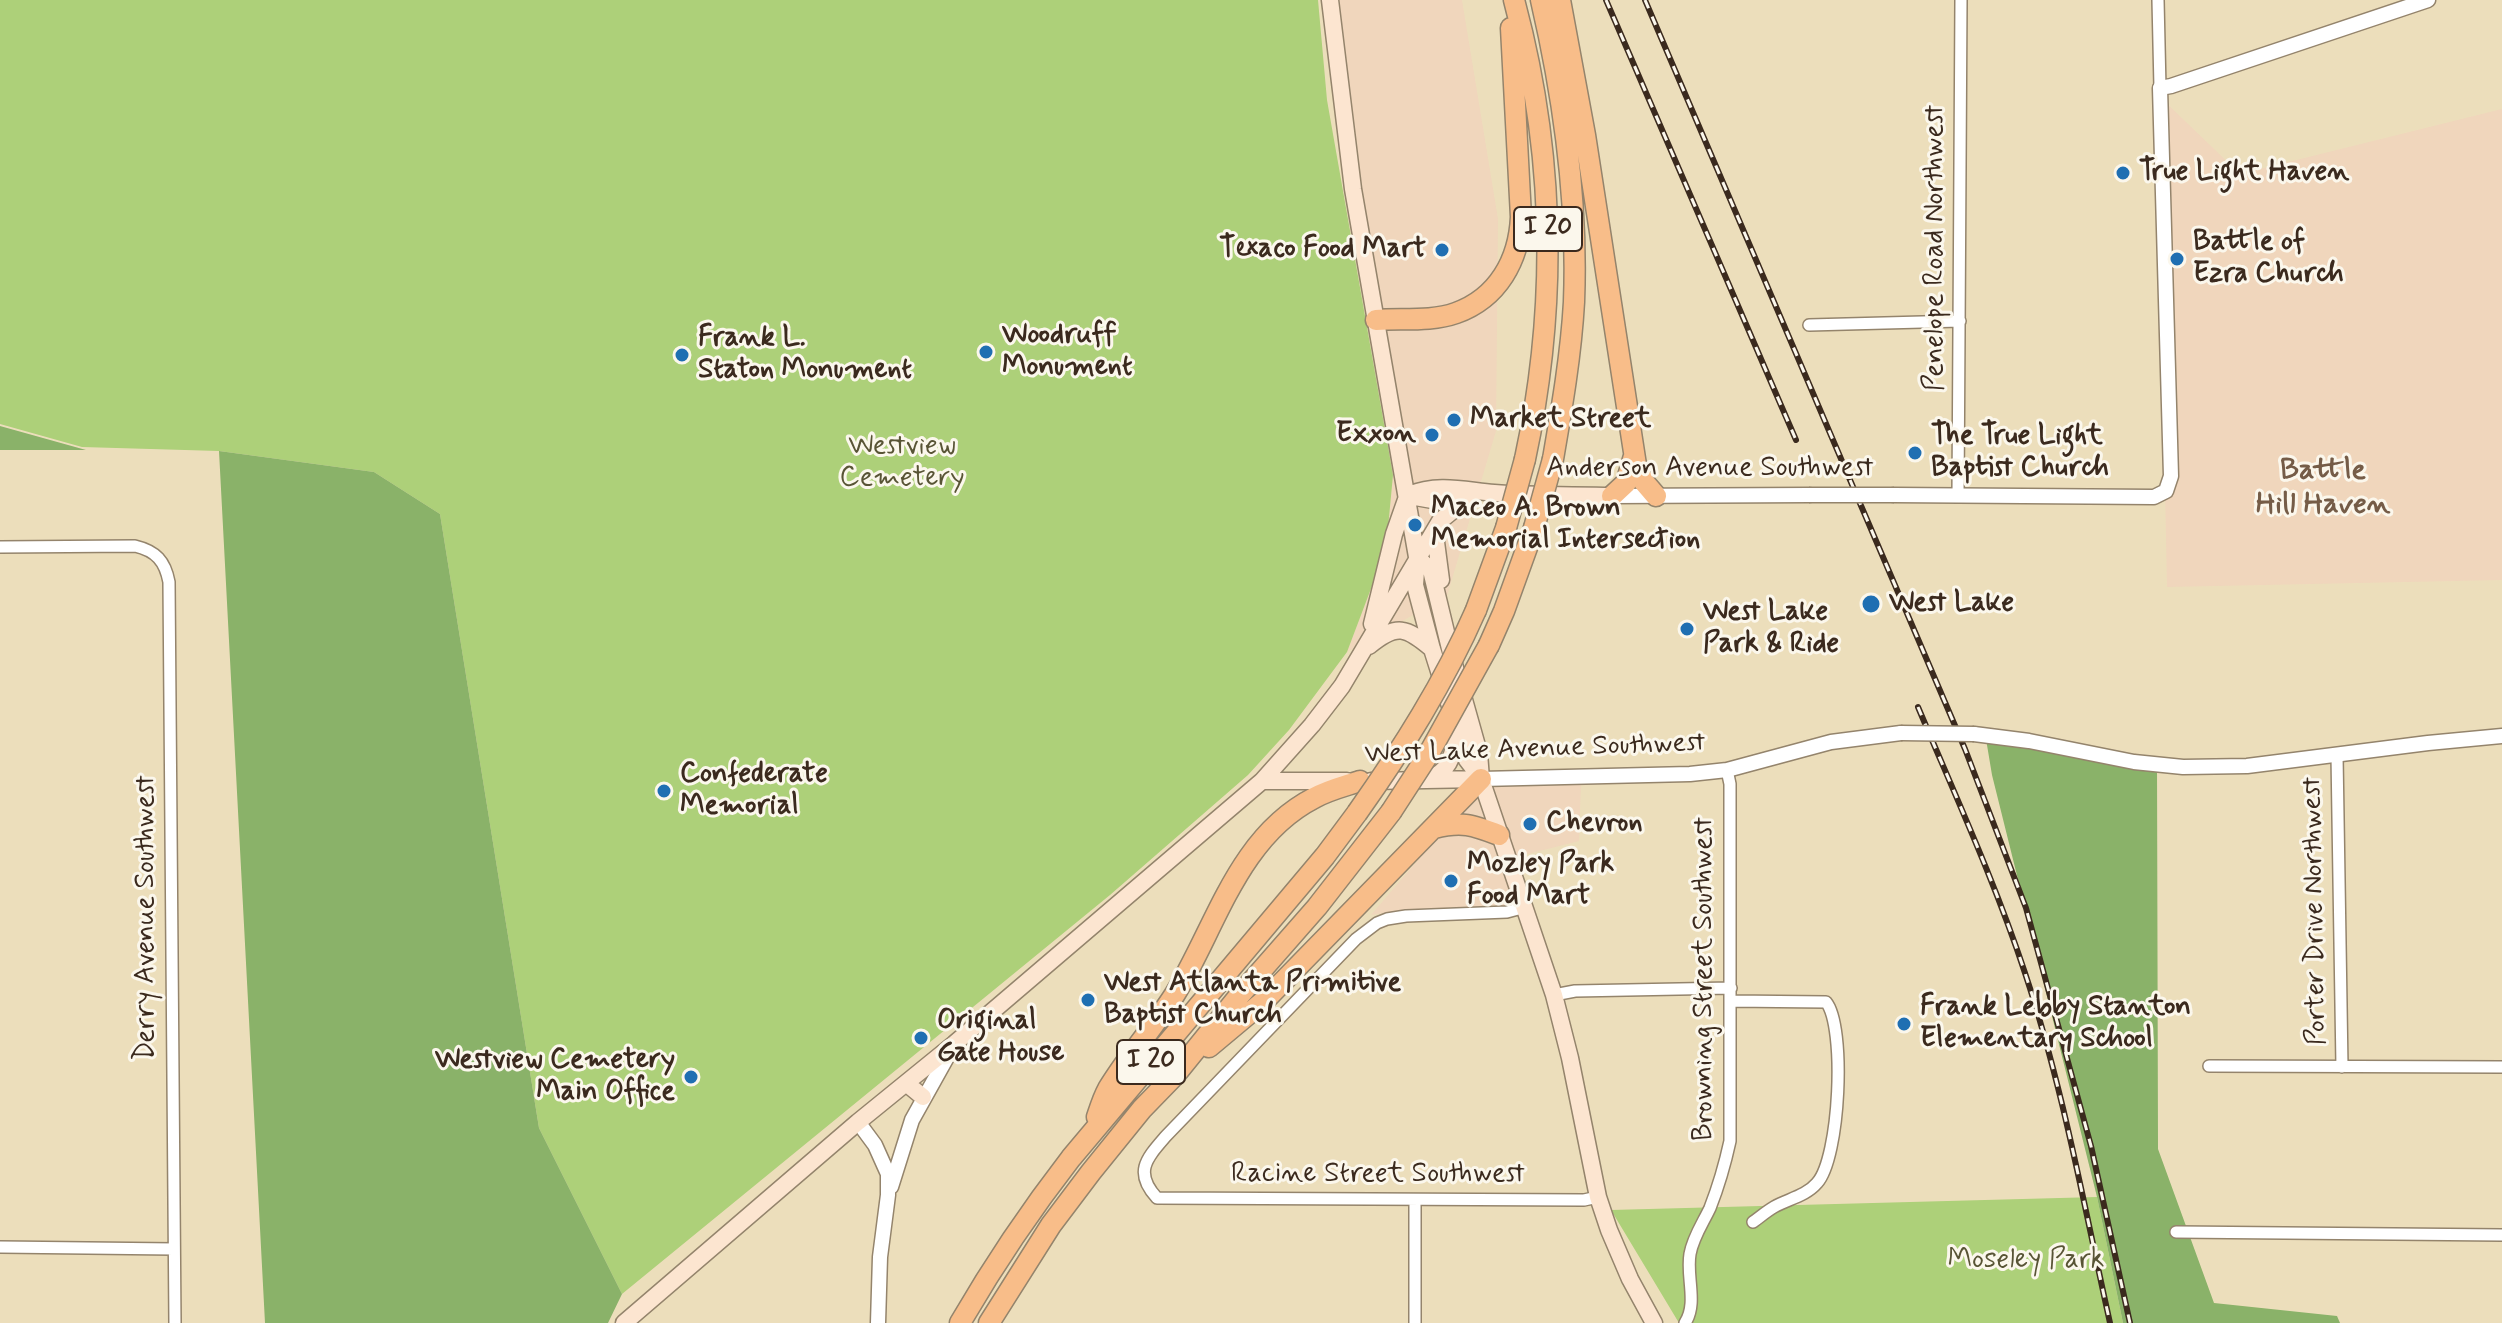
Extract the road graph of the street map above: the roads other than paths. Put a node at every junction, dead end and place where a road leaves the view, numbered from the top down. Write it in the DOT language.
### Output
graph roads {
  1 [pos="1330,0"];
  2 [pos="1512,0"];
  3 [pos="1541,0"];
  4 [pos="1560,0"];
  5 [pos="1961,0"];
  6 [pos="2158,0"];
  7 [pos="2428,0"];
  8 [pos="2160,88"];
  9 [pos="1376,320"];
  10 [pos="1960,321"];
  11 [pos="1809,325"];
  12 [pos="1634,455"];
  13 [pos="1492,493"];
  14 [pos="1408,495"];
  15 [pos="1612,496"];
  16 [pos="1656,496"];
  17 [pos="1958,496"];
  18 [pos="1467,499"];
  19 [pos="1440,521"];
  20 [pos="0,547"];
  21 [pos="1417,557"];
  22 [pos="1365,649"];
  23 [pos="1432,649"];
  24 [pos="1457,733"];
  25 [pos="2502,736"];
  26 [pos="2337,755"];
  27 [pos="1727,770"];
  28 [pos="1428,779"];
  29 [pos="1481,779"];
  30 [pos="1262,781"];
  31 [pos="1360,781"];
  32 [pos="1434,828"];
  33 [pos="1499,835"];
  34 [pos="1522,908"];
  35 [pos="1731,988"];
  36 [pos="1554,995"];
  37 [pos="1731,1001"];
  38 [pos="954,1044"];
  39 [pos="2209,1066"];
  40 [pos="2342,1067"];
  41 [pos="2502,1067"];
  42 [pos="1175,1075"];
  43 [pos="906,1083"];
  44 [pos="923,1097"];
  45 [pos="858,1122"];
  46 [pos="1090,1134"];
  47 [pos="888,1195"];
  48 [pos="1598,1197"];
  49 [pos="1415,1200"];
  50 [pos="1753,1222"];
  51 [pos="2176,1232"];
  52 [pos="2502,1235"];
  53 [pos="0,1247"];
  54 [pos="174,1249"];
  55 [pos="175,1323"];
  56 [pos="624,1323"];
  57 [pos="878,1323"];
  58 [pos="960,1323"];
  59 [pos="989,1323"];
  60 [pos="1415,1323"];
  61 [pos="1654,1323"];
  62 [pos="1685,1323"];
  1 -- 9 [label="main road"];
  2 -- 9 [label="highway"];
  2 -- 46 [label="highway, I 20, bridge"];
  3 -- 42 [label="highway, I 20, bridge"];
  4 -- 12 [label="highway"];
  5 -- 10 [label="street, Penelope Road Northwest"];
  6 -- 8 [label="street"];
  7 -- 8 [label="street"];
  8 -- 17 [label="street, Anderson Avenue Southwest"];
  9 -- 14 [label="main road"];
  10 -- 11 [label="street"];
  10 -- 17 [label="street, Penelope Road Northwest"];
  12 -- 15 [label="highway"];
  12 -- 16 [label="highway"];
  13 -- 14 [label="main road, Anderson Avenue Southwest"];
  13 -- 15 [label="main road, Anderson Avenue Southwest"];
  13 -- 18 [label="main road, Anderson Avenue Southwest"];
  14 -- 18 [label="main road, Anderson Avenue Southwest"];
  14 -- 21 [label="main road"];
  14 -- 22 [label="main road"];
  15 -- 16 [label="street, Anderson Avenue Southwest"];
  16 -- 17 [label="street, Anderson Avenue Southwest, bridge"];
  18 -- 19 [label="main road"];
  19 -- 21 [label="main road"];
  19 -- 29 [label="main road"];
  20 -- 54 [label="street, Derry Avenue Southwest"];
  21 -- 22 [label="main road"];
  21 -- 23 [label="main road"];
  21 -- 29 [label="main road"];
  22 -- 23 [label="main road"];
  22 -- 30 [label="main road"];
  23 -- 24 [label="main road"];
  24 -- 28 [label="main road"];
  24 -- 29 [label="main road"];
  25 -- 26 [label="street, West Lake Avenue Southwest"];
  26 -- 27 [label="street, West Lake Avenue Southwest, bridge"];
  26 -- 40 [label="street, Porter Drive Northwest"];
  27 -- 29 [label="street, West Lake Avenue Southwest"];
  27 -- 35 [label="street, Browning Street Southwest"];
  28 -- 29 [label="main road, West Lake Avenue Southwest"];
  28 -- 31 [label="main road, West Lake Avenue Southwest"];
  29 -- 32 [label="highway"];
  29 -- 33 [label="main road"];
  30 -- 31 [label="main road, West Lake Avenue Southwest"];
  30 -- 38 [label="main road"];
  31 -- 46 [label="highway"];
  32 -- 33 [label="highway"];
  32 -- 42 [label="highway"];
  33 -- 34 [label="main road"];
  34 -- 36 [label="main road"];
  34 -- 49 [label="street, Racine Street Southwest"];
  35 -- 36 [label="street"];
  35 -- 37 [label="street, Browning Street Southwest"];
  36 -- 48 [label="main road"];
  37 -- 50 [label="street"];
  37 -- 62 [label="street, Browning Street Southwest"];
  38 -- 43 [label="main road"];
  38 -- 44 [label="street"];
  39 -- 40 [label="street"];
  40 -- 41 [label="street"];
  42 -- 59 [label="highway, I 20"];
  43 -- 44 [label="main road"];
  43 -- 45 [label="main road"];
  44 -- 47 [label="street"];
  45 -- 47 [label="street"];
  45 -- 56 [label="main road"];
  46 -- 58 [label="highway, I 20"];
  47 -- 57 [label="street"];
  48 -- 49 [label="street, Racine Street Southwest"];
  48 -- 61 [label="main road"];
  49 -- 60 [label="street"];
  51 -- 52 [label="street"];
  53 -- 54 [label="street"];
  54 -- 55 [label="street, Derry Avenue Southwest"];
}
